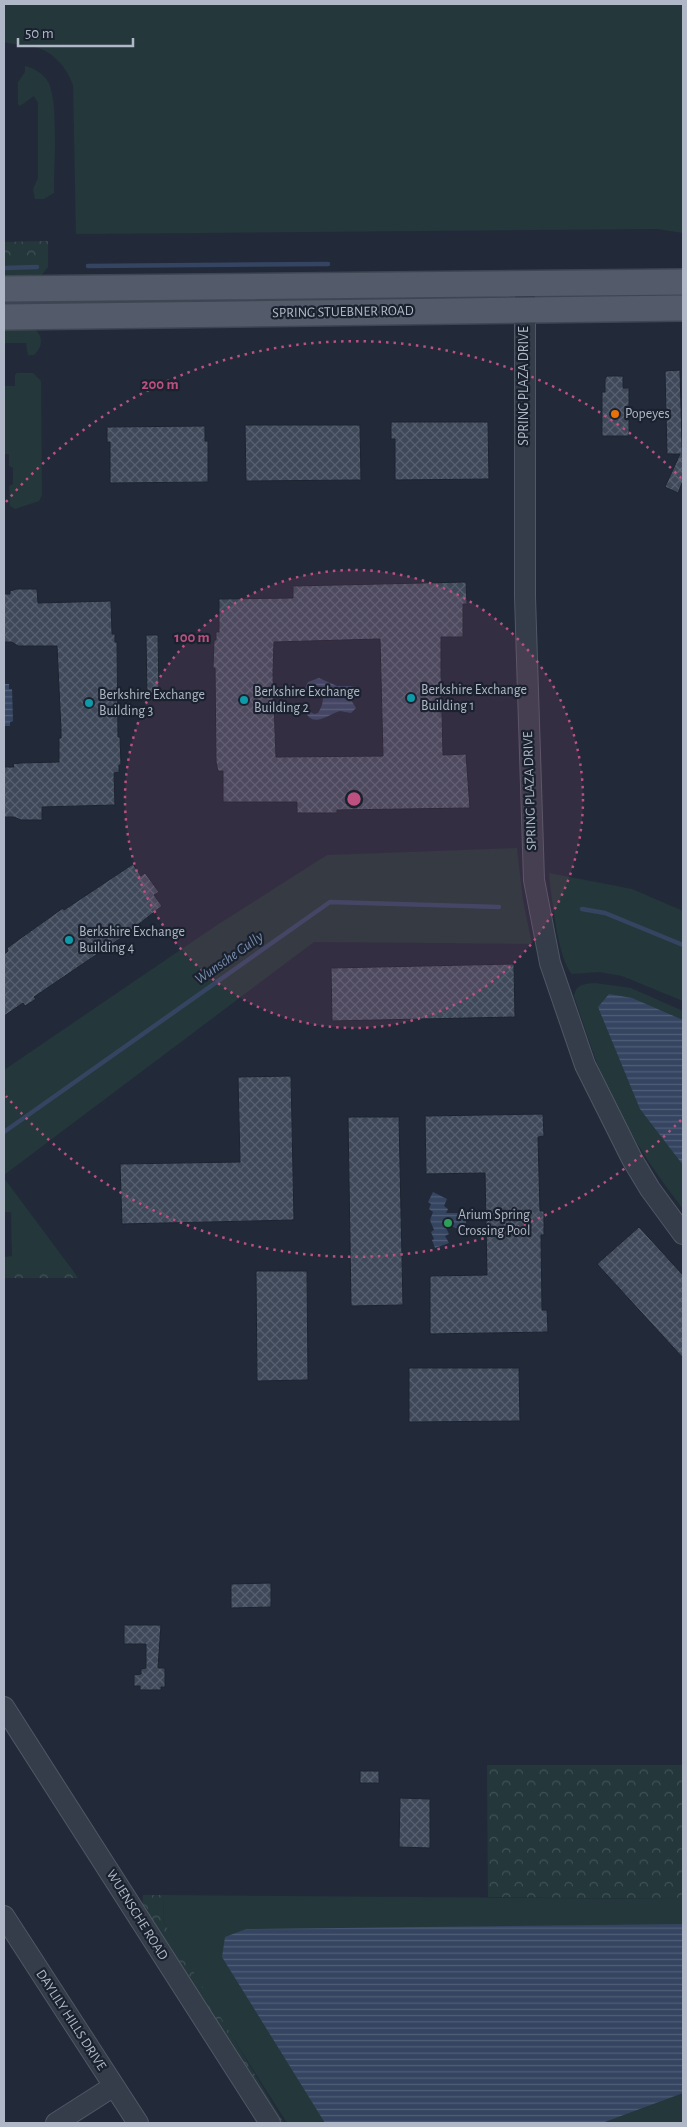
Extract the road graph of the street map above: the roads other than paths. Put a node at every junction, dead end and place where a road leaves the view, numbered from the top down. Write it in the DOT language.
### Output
graph roads {
  1 [pos="683,282"];
  2 [pos="525,284"];
  3 [pos="4,289"];
  4 [pos="65,289"];
  5 [pos="683,308"];
  6 [pos="524,310"];
  7 [pos="56,316"];
  8 [pos="4,317"];
  9 [pos="683,1234"];
  10 [pos="4,1707"];
  11 [pos="4,1916"];
  12 [pos="114,2086"];
  13 [pos="56,2123"];
  14 [pos="138,2123"];
  15 [pos="270,2123"];
  1 -- 2 [label="main road, SPRING STUEBNER ROAD"];
  2 -- 4 [label="main road, SPRING STUEBNER ROAD"];
  2 -- 6 [label="street, SPRING PLAZA DRIVE"];
  3 -- 4 [label="main road, SPRING STUEBNER ROAD"];
  4 -- 7 [label="main road"];
  5 -- 6 [label="main road, SPRING STUEBNER ROAD"];
  6 -- 7 [label="main road, SPRING STUEBNER ROAD"];
  6 -- 9 [label="street, SPRING PLAZA DRIVE"];
  7 -- 8 [label="main road, SPRING STUEBNER ROAD"];
  10 -- 15 [label="street, WUENSCHE ROAD"];
  11 -- 12 [label="street, DAYLILY HILLS DRIVE"];
  12 -- 13 [label="street"];
  12 -- 14 [label="street, DAYLILY HILLS DRIVE"];
}
